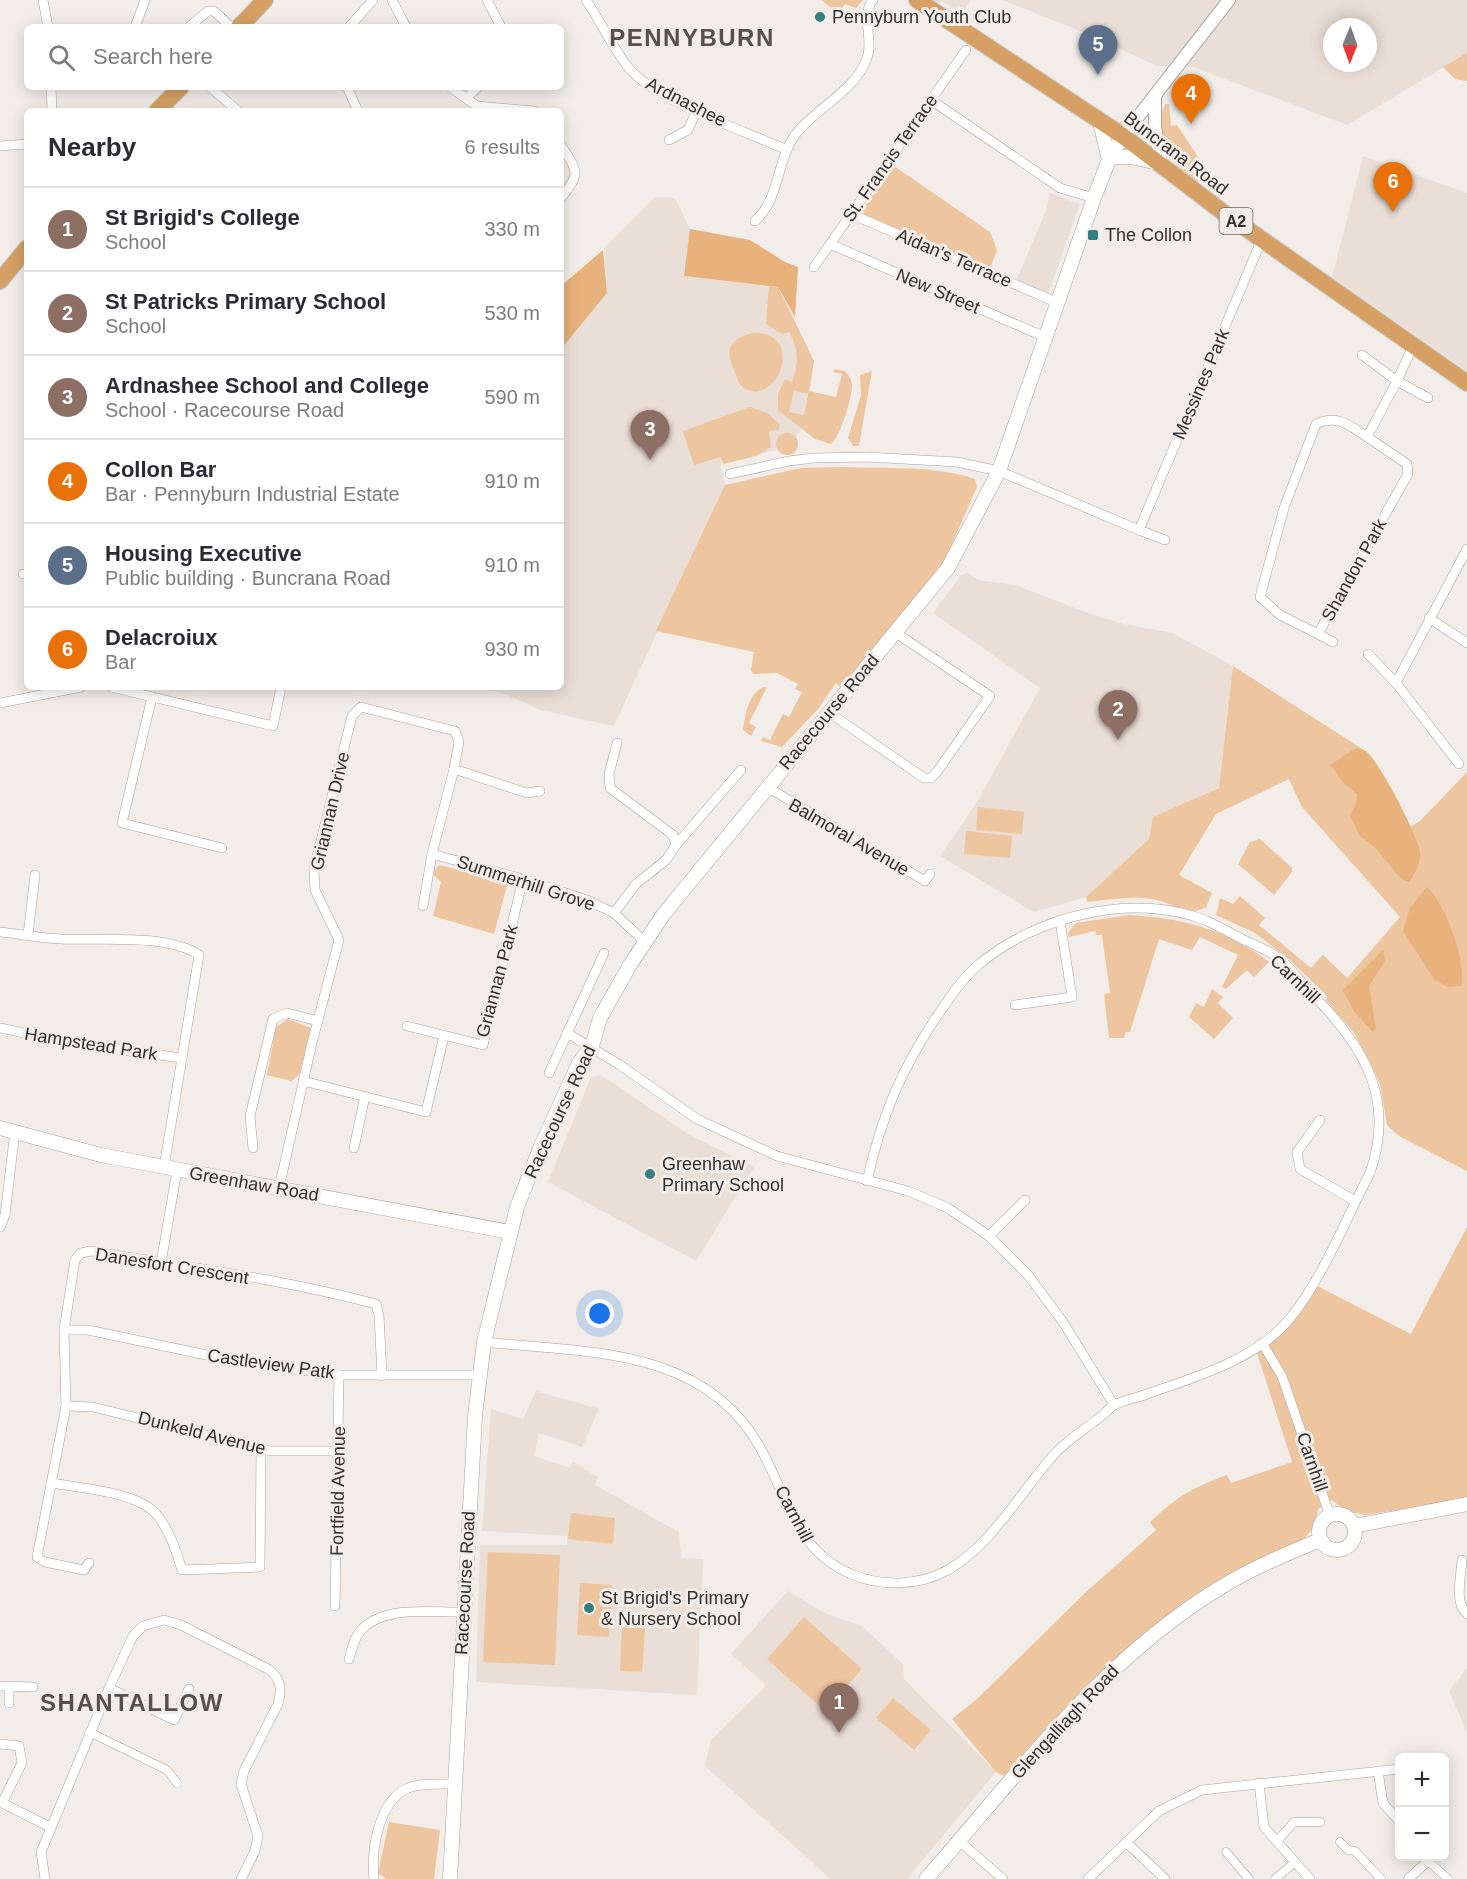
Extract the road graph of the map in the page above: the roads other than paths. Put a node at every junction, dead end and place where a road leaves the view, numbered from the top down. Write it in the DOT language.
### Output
graph roads {
  1 [pos="44,0"];
  2 [pos="145,0"];
  3 [pos="265,0"];
  4 [pos="373,0"];
  5 [pos="392,0"];
  6 [pos="487,0"];
  7 [pos="586,0"];
  8 [pos="873,0"];
  9 [pos="917,0"];
  10 [pos="1229,0"];
  11 [pos="218,1"];
  12 [pos="214,11"];
  13 [pos="48,24"];
  14 [pos="136,24"];
  15 [pos="193,24"];
  16 [pos="228,24"];
  17 [pos="242,24"];
  18 [pos="352,24"];
  19 [pos="404,24"];
  20 [pos="499,24"];
  21 [pos="966,50"];
  22 [pos="51,90"];
  23 [pos="178,90"];
  24 [pos="214,90"];
  25 [pos="348,90"];
  26 [pos="454,90"];
  27 [pos="475,90"];
  28 [pos="1155,96"];
  29 [pos="466,98"];
  30 [pos="931,100"];
  31 [pos="52,108"];
  32 [pos="160,108"];
  33 [pos="234,108"];
  34 [pos="357,108"];
  35 [pos="500,108"];
  36 [pos="697,110"];
  37 [pos="1100,122"];
  38 [pos="1123,136"];
  39 [pos="669,140"];
  40 [pos="24,144"];
  41 [pos="0,146"];
  42 [pos="564,150"];
  43 [pos="787,150"];
  44 [pos="1110,158"];
  45 [pos="1160,164"];
  46 [pos="564,194"];
  47 [pos="1094,198"];
  48 [pos="851,214"];
  49 [pos="755,221"];
  50 [pos="1262,239"];
  51 [pos="830,244"];
  52 [pos="24,252"];
  53 [pos="814,267"];
  54 [pos="0,281"];
  55 [pos="1056,302"];
  56 [pos="1045,337"];
  57 [pos="1413,346"];
  58 [pos="1362,355"];
  59 [pos="1397,381"];
  60 [pos="1467,383"];
  61 [pos="1428,398"];
  62 [pos="1367,437"];
  63 [pos="999,471"];
  64 [pos="730,474"];
  65 [pos="1139,530"];
  66 [pos="1166,540"];
  67 [pos="1467,549"];
  68 [pos="1429,618"];
  69 [pos="896,633"];
  70 [pos="1318,634"];
  71 [pos="1333,642"];
  72 [pos="1467,643"];
  73 [pos="1368,654"];
  74 [pos="1396,683"];
  75 [pos="66,690"];
  76 [pos="130,690"];
  77 [pos="280,690"];
  78 [pos="152,697"];
  79 [pos="0,703"];
  80 [pos="828,712"];
  81 [pos="617,743"];
  82 [pos="1459,764"];
  83 [pos="454,769"];
  84 [pos="741,770"];
  85 [pos="767,787"];
  86 [pos="540,791"];
  87 [pos="676,845"];
  88 [pos="222,848"];
  89 [pos="432,854"];
  90 [pos="35,874"];
  91 [pos="930,874"];
  92 [pos="524,879"];
  93 [pos="423,906"];
  94 [pos="614,913"];
  95 [pos="1060,921"];
  96 [pos="0,932"];
  97 [pos="28,935"];
  98 [pos="645,942"];
  99 [pos="604,953"];
  100 [pos="1015,1005"];
  101 [pos="318,1021"];
  102 [pos="407,1026"];
  103 [pos="0,1028"];
  104 [pos="567,1033"];
  105 [pos="444,1036"];
  106 [pos="592,1046"];
  107 [pos="182,1058"];
  108 [pos="549,1073"];
  109 [pos="303,1081"];
  110 [pos="364,1096"];
  111 [pos="1320,1120"];
  112 [pos="0,1128"];
  113 [pos="15,1131"];
  114 [pos="253,1148"];
  115 [pos="354,1148"];
  116 [pos="170,1169"];
  117 [pos="867,1181"];
  118 [pos="279,1188"];
  119 [pos="1025,1200"];
  120 [pos="1355,1201"];
  121 [pos="0,1227"];
  122 [pos="510,1233"];
  123 [pos="989,1236"];
  124 [pos="161,1263"];
  125 [pos="64,1330"];
  126 [pos="484,1342"];
  127 [pos="1262,1343"];
  128 [pos="339,1375"];
  129 [pos="382,1376"];
  130 [pos="480,1376"];
  131 [pos="1114,1405"];
  132 [pos="66,1406"];
  133 [pos="261,1449"];
  134 [pos="339,1451"];
  135 [pos="51,1484"];
  136 [pos="1467,1504"];
  137 [pos="1330,1515"];
  138 [pos="1354,1526"];
  139 [pos="1320,1540"];
  140 [pos="1462,1560"];
  141 [pos="89,1563"];
  142 [pos="335,1606"];
  143 [pos="463,1612"];
  144 [pos="1467,1614"];
  145 [pos="349,1659"];
  146 [pos="5,1686"];
  147 [pos="33,1687"];
  148 [pos="109,1688"];
  149 [pos="189,1689"];
  150 [pos="9,1703"];
  151 [pos="89,1732"];
  152 [pos="0,1744"];
  153 [pos="1395,1769"];
  154 [pos="1378,1771"];
  155 [pos="177,1783"];
  156 [pos="1259,1783"];
  157 [pos="454,1784"];
  158 [pos="1,1803"];
  159 [pos="1395,1816"];
  160 [pos="1320,1822"];
  161 [pos="50,1827"];
  162 [pos="1278,1840"];
  163 [pos="959,1841"];
  164 [pos="1126,1842"];
  165 [pos="1340,1842"];
  166 [pos="1226,1852"];
  167 [pos="1425,1861"];
  168 [pos="1429,1861"];
  169 [pos="1295,1862"];
  170 [pos="1245,1877"];
  171 [pos="45,1879"];
  172 [pos="241,1879"];
  173 [pos="374,1879"];
  174 [pos="450,1879"];
  175 [pos="926,1879"];
  176 [pos="1003,1879"];
  177 [pos="1088,1879"];
  178 [pos="1165,1879"];
  179 [pos="1275,1879"];
  180 [pos="1310,1879"];
  181 [pos="1381,1879"];
  182 [pos="1407,1879"];
  183 [pos="1448,1879"];
  1 -- 13 [label="street"];
  2 -- 14 [label="street"];
  3 -- 17 [label="highway"];
  4 -- 18 [label="street"];
  5 -- 19 [label="street"];
  6 -- 20 [label="street"];
  7 -- 36 [label="street, Ardnashee"];
  8 -- 43 [label="street"];
  9 -- 37 [label="highway, Buncrana Road / A2"];
  10 -- 28 [label="street"];
  11 -- 12 [label="street"];
  12 -- 15 [label="street"];
  12 -- 16 [label="street"];
  21 -- 30 [label="street, St. Francis Terrace"];
  22 -- 31 [label="street"];
  23 -- 32 [label="highway"];
  24 -- 33 [label="street"];
  25 -- 34 [label="street"];
  26 -- 29 [label="street"];
  27 -- 29 [label="street"];
  28 -- 38 [label="street"];
  28 -- 45 [label="street"];
  29 -- 35 [label="street"];
  30 -- 47 [label="street"];
  30 -- 48 [label="street, St. Francis Terrace"];
  36 -- 39 [label="street"];
  36 -- 43 [label="street, Ardnashee"];
  37 -- 38 [label="highway, Buncrana Road / A2"];
  37 -- 44 [label="main road"];
  38 -- 44 [label="main road, Racecourse Road"];
  38 -- 45 [label="highway, Buncrana Road / A2"];
  40 -- 41 [label="street"];
  42 -- 46 [label="street"];
  43 -- 49 [label="street"];
  44 -- 45 [label="main road"];
  44 -- 47 [label="main road, Racecourse Road"];
  45 -- 50 [label="highway, Buncrana Road / A2"];
  47 -- 55 [label="main road, Racecourse Road"];
  48 -- 51 [label="street, St. Francis Terrace"];
  48 -- 55 [label="street, Aidan's Terrace"];
  50 -- 57 [label="highway, Buncrana Road / A2"];
  50 -- 65 [label="street, Messines Park"];
  51 -- 53 [label="street, St. Francis Terrace"];
  51 -- 56 [label="street, New Street"];
  52 -- 54 [label="highway"];
  55 -- 56 [label="main road, Racecourse Road"];
  56 -- 63 [label="main road, Racecourse Road"];
  57 -- 59 [label="street"];
  57 -- 60 [label="highway, Buncrana Road / A2"];
  58 -- 59 [label="street"];
  59 -- 61 [label="street"];
  59 -- 62 [label="street"];
  62 -- 70 [label="street, Shandon Park"];
  62 -- 70 [label="street, Shandon Park"];
  63 -- 64 [label="street"];
  63 -- 65 [label="street"];
  63 -- 69 [label="main road, Racecourse Road"];
  65 -- 66 [label="street"];
  67 -- 68 [label="street"];
  68 -- 72 [label="street"];
  68 -- 74 [label="street"];
  69 -- 80 [label="main road, Racecourse Road"];
  69 -- 80 [label="street"];
  70 -- 71 [label="street"];
  73 -- 74 [label="street"];
  74 -- 82 [label="street"];
  75 -- 79 [label="street"];
  76 -- 78 [label="street"];
  77 -- 78 [label="street"];
  78 -- 88 [label="street"];
  80 -- 85 [label="main road, Racecourse Road"];
  81 -- 87 [label="street"];
  83 -- 86 [label="street"];
  83 -- 89 [label="street, Griannan Drive"];
  83 -- 101 [label="street, Griannan Drive"];
  84 -- 87 [label="street"];
  85 -- 91 [label="street, Balmoral Avenue"];
  85 -- 98 [label="main road, Racecourse Road"];
  87 -- 94 [label="street"];
  89 -- 92 [label="street, Summerhill Grove"];
  89 -- 93 [label="street, Griannan Drive"];
  90 -- 97 [label="street"];
  92 -- 94 [label="street, Summerhill Grove"];
  92 -- 105 [label="street, Griannan Park"];
  94 -- 98 [label="street, Summerhill Grove"];
  95 -- 100 [label="street"];
  95 -- 117 [label="street, Carnhill"];
  95 -- 120 [label="street, Carnhill"];
  96 -- 97 [label="street, Hampstead Park"];
  97 -- 107 [label="street, Hampstead Park"];
  98 -- 106 [label="main road, Racecourse Road"];
  99 -- 104 [label="street"];
  101 -- 109 [label="street, Griannan Drive"];
  101 -- 114 [label="street"];
  102 -- 105 [label="street, Griannan Park"];
  103 -- 107 [label="street, Hampstead Park"];
  104 -- 106 [label="street"];
  104 -- 108 [label="street"];
  105 -- 110 [label="street"];
  106 -- 117 [label="street"];
  106 -- 122 [label="main road, Racecourse Road"];
  107 -- 116 [label="street, Hampstead Park"];
  109 -- 110 [label="street"];
  109 -- 118 [label="street, Griannan Drive"];
  110 -- 115 [label="street"];
  111 -- 120 [label="street"];
  112 -- 113 [label="main road, Greenhaw Road"];
  113 -- 116 [label="main road, Greenhaw Road"];
  113 -- 121 [label="street"];
  116 -- 118 [label="main road, Greenhaw Road"];
  116 -- 124 [label="street, Hampstead Park"];
  117 -- 123 [label="street"];
  118 -- 122 [label="main road, Greenhaw Road"];
  119 -- 123 [label="street"];
  120 -- 127 [label="street, Carnhill"];
  122 -- 126 [label="main road, Racecourse Road"];
  123 -- 131 [label="street"];
  124 -- 125 [label="street, Danesfort Crescent"];
  124 -- 129 [label="street, Danesfort Crescent"];
  125 -- 128 [label="street, Castleview Patk"];
  125 -- 132 [label="street, Danesfort Crescent"];
  126 -- 130 [label="main road, Racecourse Road"];
  126 -- 131 [label="street, Carnhill"];
  127 -- 131 [label="street, Carnhill"];
  127 -- 137 [label="street, Carnhill"];
  128 -- 129 [label="street, Castleview Patk"];
  128 -- 134 [label="street, Fortfield Avenue"];
  129 -- 130 [label="street, Castleview Patk"];
  130 -- 143 [label="main road, Racecourse Road"];
  132 -- 133 [label="street, Dunkeld Avenue"];
  132 -- 135 [label="street, Danesfort Crescent"];
  133 -- 134 [label="street, Dunkeld Avenue"];
  133 -- 135 [label="street"];
  134 -- 142 [label="street, Fortfield Avenue"];
  135 -- 141 [label="street, Danesfort Crescent"];
  136 -- 138 [label="main road"];
  137 -- 138 [label="main road"];
  137 -- 139 [label="main road"];
  138 -- 139 [label="main road"];
  139 -- 163 [label="main road, Glengalliagh Road"];
  140 -- 144 [label="street"];
  143 -- 145 [label="street"];
  143 -- 157 [label="main road, Racecourse Road"];
  146 -- 147 [label="street"];
  146 -- 150 [label="street"];
  148 -- 149 [label="street"];
  148 -- 151 [label="street"];
  148 -- 172 [label="street"];
  151 -- 155 [label="street"];
  151 -- 161 [label="street"];
  152 -- 158 [label="street"];
  153 -- 154 [label="street"];
  154 -- 156 [label="street"];
  154 -- 159 [label="street"];
  156 -- 162 [label="street"];
  156 -- 164 [label="street"];
  157 -- 173 [label="street"];
  157 -- 174 [label="main road, Racecourse Road"];
  158 -- 161 [label="street"];
  160 -- 162 [label="street"];
  161 -- 171 [label="street"];
  162 -- 169 [label="street"];
  163 -- 175 [label="main road, Glengalliagh Road"];
  163 -- 176 [label="street"];
  164 -- 177 [label="street"];
  164 -- 178 [label="street"];
  165 -- 181 [label="street"];
  166 -- 170 [label="street"];
  167 -- 182 [label="street"];
  168 -- 183 [label="street"];
  169 -- 179 [label="street"];
  169 -- 180 [label="street"];
}
